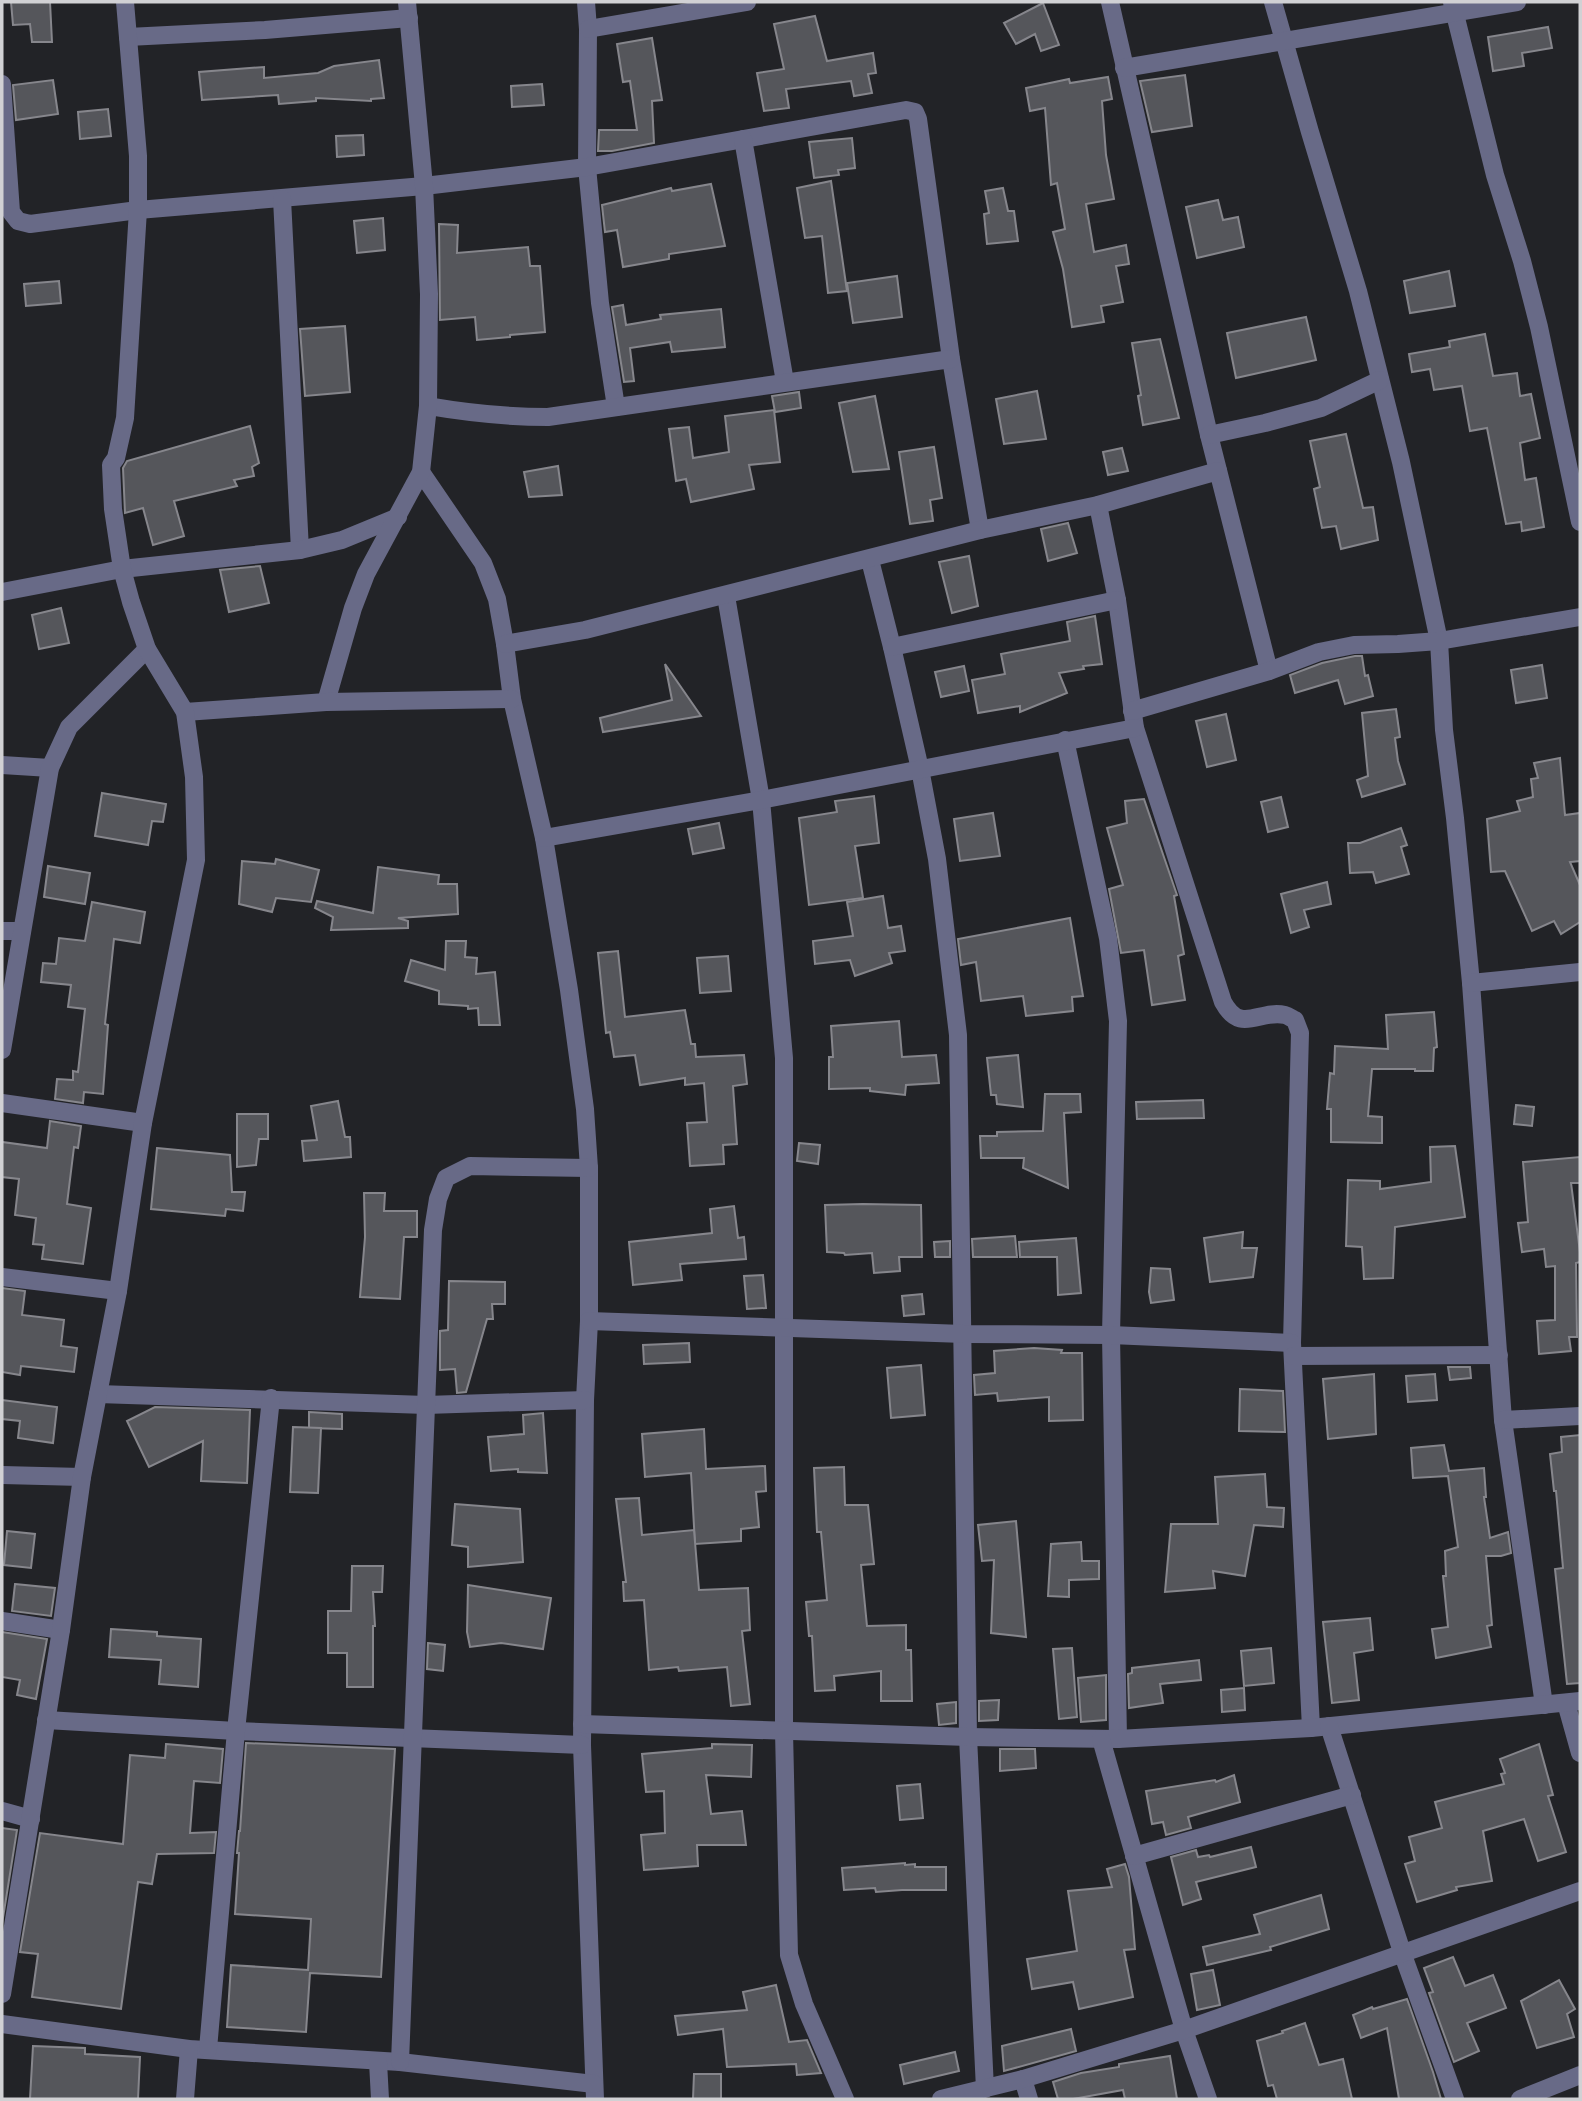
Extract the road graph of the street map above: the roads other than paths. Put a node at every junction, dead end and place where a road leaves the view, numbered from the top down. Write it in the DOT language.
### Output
graph roads {
  1 [pos="125,2"];
  2 [pos="586,2"];
  3 [pos="747,2"];
  4 [pos="1110,2"];
  5 [pos="1273,2"];
  6 [pos="1517,2"];
  7 [pos="1453,7"];
  8 [pos="408,10"];
  9 [pos="588,29"];
  10 [pos="128,37"];
  11 [pos="1283,41"];
  12 [pos="1124,68"];
  13 [pos="2,84"];
  14 [pos="743,139"];
  15 [pos="587,167"];
  16 [pos="424,186"];
  17 [pos="282,199"];
  18 [pos="138,210"];
  19 [pos="951,359"];
  20 [pos="1380,380"];
  21 [pos="785,382"];
  22 [pos="428,406"];
  23 [pos="616,407"];
  24 [pos="1209,435"];
  25 [pos="1219,471"];
  26 [pos="421,472"];
  27 [pos="1098,505"];
  28 [pos="398,517"];
  29 [pos="1580,522"];
  30 [pos="980,530"];
  31 [pos="300,550"];
  32 [pos="870,559"];
  33 [pos="122,569"];
  34 [pos="2,592"];
  35 [pos="726,596"];
  36 [pos="1117,600"];
  37 [pos="1580,617"];
  38 [pos="1439,641"];
  39 [pos="505,644"];
  40 [pos="892,647"];
  41 [pos="147,649"];
  42 [pos="1269,671"];
  43 [pos="512,699"];
  44 [pos="326,702"];
  45 [pos="185,712"];
  46 [pos="1133,720"];
  47 [pos="1065,740"];
  48 [pos="2,765"];
  49 [pos="50,768"];
  50 [pos="920,769"];
  51 [pos="761,800"];
  52 [pos="544,838"];
  53 [pos="2,931"];
  54 [pos="22,931"];
  55 [pos="1580,972"];
  56 [pos="1471,983"];
  57 [pos="2,1049"];
  58 [pos="2,1103"];
  59 [pos="143,1123"];
  60 [pos="589,1168"];
  61 [pos="2,1277"];
  62 [pos="118,1291"];
  63 [pos="589,1321"];
  64 [pos="783,1328"];
  65 [pos="964,1334"];
  66 [pos="1111,1335"];
  67 [pos="1293,1350"];
  68 [pos="1499,1355"];
  69 [pos="98,1394"];
  70 [pos="271,1398"];
  71 [pos="585,1400"];
  72 [pos="426,1405"];
  73 [pos="1580,1416"];
  74 [pos="1503,1420"];
  75 [pos="2,1475"];
  76 [pos="82,1477"];
  77 [pos="2,1621"];
  78 [pos="61,1630"];
  79 [pos="1573,1702"];
  80 [pos="1544,1705"];
  81 [pos="46,1720"];
  82 [pos="582,1724"];
  83 [pos="1320,1727"];
  84 [pos="236,1731"];
  85 [pos="784,1731"];
  86 [pos="968,1737"];
  87 [pos="413,1738"];
  88 [pos="1110,1739"];
  89 [pos="582,1745"];
  90 [pos="1580,1753"];
  91 [pos="1352,1795"];
  92 [pos="2,1811"];
  93 [pos="31,1819"];
  94 [pos="1134,1856"];
  95 [pos="1580,1891"];
  96 [pos="1403,1955"];
  97 [pos="2,1994"];
  98 [pos="2,2024"];
  99 [pos="1184,2030"];
  100 [pos="199,2049"];
  101 [pos="378,2062"];
  102 [pos="400,2062"];
  103 [pos="1580,2074"];
  104 [pos="1023,2079"];
  105 [pos="985,2089"];
  106 [pos="594,2092"];
  107 [pos="185,2099"];
  108 [pos="380,2099"];
  109 [pos="845,2099"];
  110 [pos="941,2099"];
  111 [pos="1029,2099"];
  112 [pos="1208,2099"];
  113 [pos="1455,2099"];
  114 [pos="1520,2099"];
  1 -- 10 [label="street"];
  2 -- 9 [label="street"];
  3 -- 9 [label="street"];
  4 -- 12 [label="street"];
  5 -- 11 [label="street"];
  6 -- 7 [label="street"];
  7 -- 11 [label="street"];
  7 -- 29 [label="street"];
  8 -- 10 [label="street"];
  8 -- 16 [label="street"];
  9 -- 15 [label="street"];
  10 -- 18 [label="street"];
  11 -- 12 [label="street"];
  11 -- 20 [label="street"];
  12 -- 24 [label="street"];
  13 -- 18 [label="street"];
  14 -- 15 [label="street"];
  14 -- 19 [label="street"];
  14 -- 21 [label="street"];
  15 -- 16 [label="street"];
  15 -- 23 [label="street"];
  16 -- 17 [label="street"];
  16 -- 22 [label="street"];
  17 -- 18 [label="street"];
  17 -- 31 [label="street"];
  18 -- 33 [label="street"];
  19 -- 21 [label="street"];
  19 -- 30 [label="street"];
  20 -- 24 [label="street"];
  20 -- 38 [label="street"];
  21 -- 23 [label="street"];
  22 -- 23 [label="street"];
  22 -- 26 [label="street"];
  24 -- 25 [label="street"];
  25 -- 27 [label="street"];
  25 -- 42 [label="street"];
  26 -- 28 [label="street"];
  26 -- 39 [label="street"];
  27 -- 30 [label="street"];
  27 -- 36 [label="street"];
  28 -- 31 [label="street"];
  28 -- 44 [label="street"];
  30 -- 32 [label="street"];
  31 -- 33 [label="street"];
  32 -- 35 [label="street"];
  32 -- 40 [label="street"];
  33 -- 34 [label="street"];
  33 -- 41 [label="street"];
  35 -- 39 [label="street"];
  35 -- 51 [label="street"];
  36 -- 40 [label="street"];
  36 -- 46 [label="street"];
  37 -- 38 [label="street"];
  38 -- 42 [label="street"];
  38 -- 56 [label="street"];
  39 -- 43 [label="street"];
  40 -- 50 [label="street"];
  41 -- 45 [label="street"];
  41 -- 49 [label="street"];
  42 -- 46 [label="street"];
  43 -- 44 [label="street"];
  43 -- 52 [label="street"];
  44 -- 45 [label="street"];
  45 -- 59 [label="street"];
  46 -- 47 [label="street"];
  46 -- 67 [label="street"];
  47 -- 50 [label="street"];
  47 -- 66 [label="street"];
  48 -- 49 [label="street"];
  49 -- 54 [label="street"];
  50 -- 51 [label="street"];
  50 -- 65 [label="street"];
  51 -- 52 [label="street"];
  51 -- 64 [label="street"];
  52 -- 60 [label="street"];
  53 -- 54 [label="street"];
  54 -- 57 [label="street"];
  55 -- 56 [label="street"];
  56 -- 68 [label="street"];
  58 -- 59 [label="street"];
  59 -- 62 [label="street"];
  60 -- 63 [label="street"];
  60 -- 72 [label="street"];
  61 -- 62 [label="street"];
  62 -- 69 [label="street"];
  63 -- 64 [label="street"];
  63 -- 71 [label="street"];
  64 -- 65 [label="street"];
  64 -- 85 [label="street"];
  65 -- 66 [label="street"];
  65 -- 86 [label="street"];
  66 -- 67 [label="street"];
  66 -- 88 [label="street"];
  67 -- 68 [label="street"];
  67 -- 83 [label="street"];
  68 -- 74 [label="street"];
  69 -- 70 [label="street"];
  69 -- 76 [label="street"];
  70 -- 72 [label="street"];
  70 -- 84 [label="street"];
  71 -- 72 [label="street"];
  71 -- 82 [label="street"];
  72 -- 87 [label="street"];
  73 -- 74 [label="street"];
  74 -- 80 [label="street"];
  75 -- 76 [label="street"];
  76 -- 78 [label="street"];
  77 -- 78 [label="street"];
  78 -- 81 [label="street"];
  79 -- 80 [label="street"];
  79 -- 90 [label="street"];
  80 -- 83 [label="street"];
  81 -- 84 [label="street"];
  81 -- 93 [label="street"];
  82 -- 85 [label="street"];
  82 -- 89 [label="street"];
  83 -- 88 [label="street"];
  83 -- 91 [label="street"];
  84 -- 87 [label="street"];
  84 -- 100 [label="street"];
  85 -- 86 [label="street"];
  85 -- 109 [label="street"];
  86 -- 88 [label="street"];
  86 -- 105 [label="street"];
  87 -- 89 [label="street"];
  87 -- 102 [label="street"];
  88 -- 94 [label="street"];
  89 -- 106 [label="street"];
  91 -- 94 [label="street"];
  91 -- 96 [label="street"];
  92 -- 93 [label="street"];
  93 -- 97 [label="street"];
  94 -- 99 [label="street"];
  95 -- 96 [label="street"];
  96 -- 99 [label="street"];
  96 -- 113 [label="street"];
  98 -- 100 [label="street"];
  99 -- 104 [label="street"];
  99 -- 112 [label="street"];
  100 -- 101 [label="street"];
  100 -- 107 [label="street"];
  101 -- 102 [label="street"];
  101 -- 108 [label="street"];
  102 -- 106 [label="street"];
  103 -- 114 [label="street"];
  104 -- 105 [label="street"];
  104 -- 111 [label="street"];
  105 -- 110 [label="street"];
}
